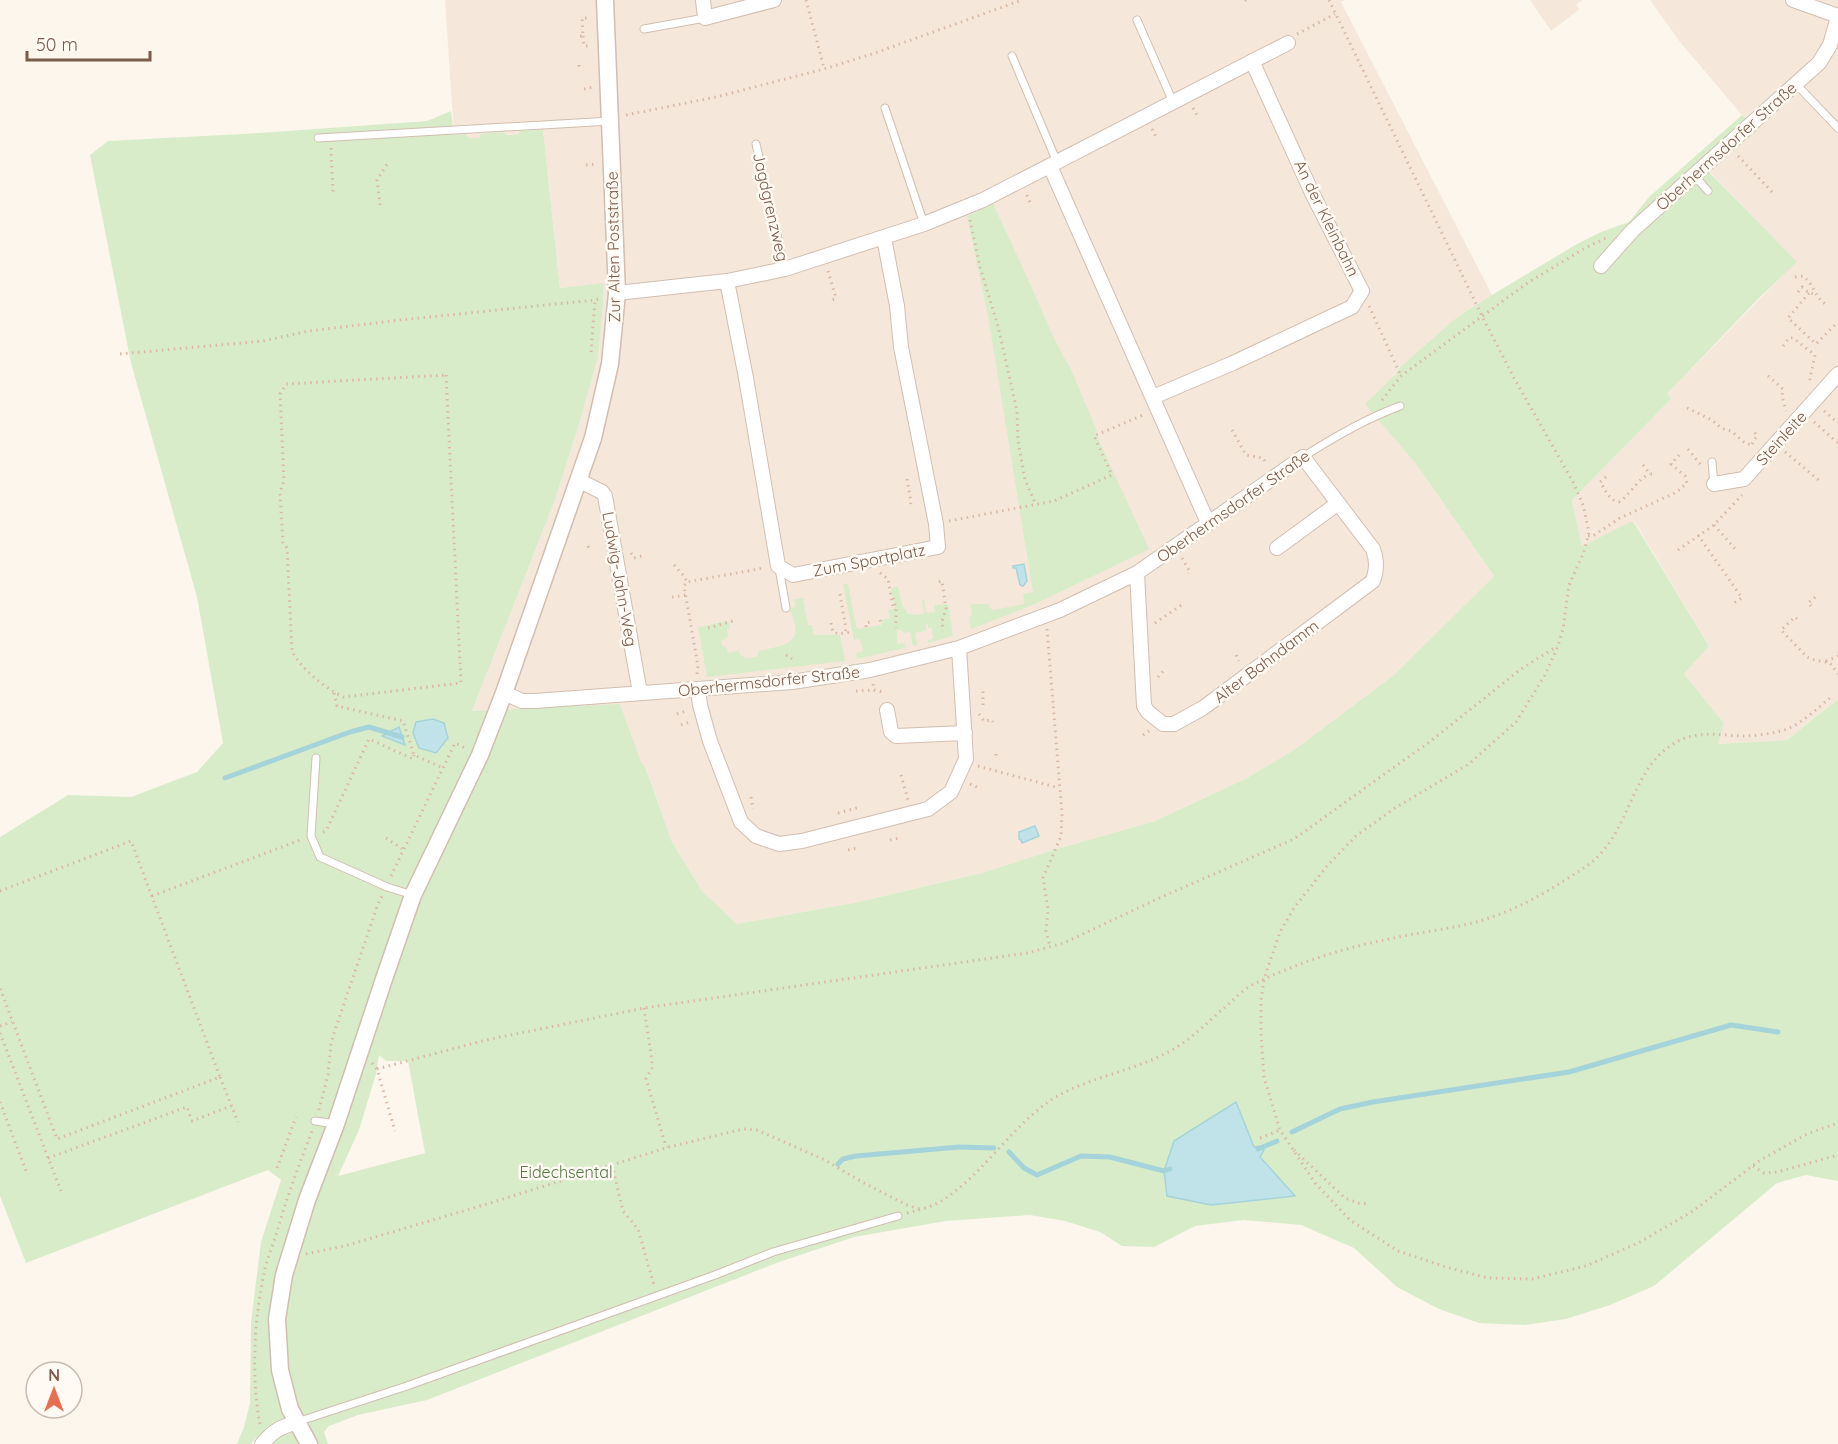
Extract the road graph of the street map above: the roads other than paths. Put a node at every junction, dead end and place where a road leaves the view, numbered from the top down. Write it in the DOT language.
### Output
graph roads {
  1 [pos="605,0"];
  2 [pos="704,0"];
  3 [pos="774,0"];
  4 [pos="1793,0"];
  5 [pos="1838,16"];
  6 [pos="705,18"];
  7 [pos="1137,20"];
  8 [pos="644,29"];
  9 [pos="1288,43"];
  10 [pos="1012,56"];
  11 [pos="1252,61"];
  12 [pos="1796,84"];
  13 [pos="1173,102"];
  14 [pos="885,108"];
  15 [pos="610,121"];
  16 [pos="1838,128"];
  17 [pos="318,138"];
  18 [pos="756,144"];
  19 [pos="1054,164"];
  20 [pos="1694,175"];
  21 [pos="1708,191"];
  22 [pos="924,224"];
  23 [pos="884,238"];
  24 [pos="1601,267"];
  25 [pos="785,269"];
  26 [pos="727,281"];
  27 [pos="617,293"];
  28 [pos="1838,374"];
  29 [pos="1155,403"];
  30 [pos="1400,406"];
  31 [pos="1303,457"];
  32 [pos="1712,462"];
  33 [pos="578,480"];
  34 [pos="1714,484"];
  35 [pos="1337,504"];
  36 [pos="1208,523"];
  37 [pos="1277,548"];
  38 [pos="778,566"];
  39 [pos="1137,573"];
  40 [pos="786,608"];
  41 [pos="959,648"];
  42 [pos="695,690"];
  43 [pos="504,693"];
  44 [pos="640,693"];
  45 [pos="887,710"];
  46 [pos="965,733"];
  47 [pos="316,758"];
  48 [pos="413,895"];
  49 [pos="315,1121"];
  50 [pos="336,1124"];
  51 [pos="898,1216"];
  52 [pos="297,1422"];
  53 [pos="262,1444"];
  54 [pos="309,1444"];
  1 -- 15 [label="street, Zur Alten Poststraße"];
  2 -- 6 [label="street"];
  3 -- 6 [label="street"];
  4 -- 5 [label="street"];
  5 -- 12 [label="street, Oberhermsdorfer Straße"];
  6 -- 8 [label="lane"];
  7 -- 13 [label="lane"];
  9 -- 11 [label="street"];
  10 -- 19 [label="lane"];
  11 -- 13 [label="street"];
  11 -- 29 [label="street, An der Kleinbahn"];
  12 -- 16 [label="lane"];
  12 -- 20 [label="street, Oberhermsdorfer Straße"];
  13 -- 19 [label="street"];
  14 -- 22 [label="lane"];
  15 -- 17 [label="lane"];
  15 -- 27 [label="street, Zur Alten Poststraße"];
  18 -- 25 [label="lane, Jagdgrenzweg"];
  19 -- 22 [label="street"];
  19 -- 29 [label="street"];
  20 -- 21 [label="lane"];
  20 -- 24 [label="street, Oberhermsdorfer Straße"];
  22 -- 23 [label="street"];
  23 -- 25 [label="street"];
  23 -- 38 [label="street, Zum Sportplatz"];
  25 -- 26 [label="street"];
  26 -- 27 [label="street"];
  26 -- 38 [label="street"];
  27 -- 33 [label="street, Zur Alten Poststraße"];
  28 -- 34 [label="street, Steinleite"];
  29 -- 36 [label="street"];
  30 -- 31 [label="lane, Oberhermsdorfer Straße"];
  31 -- 35 [label="street, Alter Bahndamm"];
  31 -- 36 [label="street, Oberhermsdorfer Straße"];
  32 -- 34 [label="lane"];
  33 -- 43 [label="street, Zur Alten Poststraße"];
  33 -- 44 [label="street, Ludwig-Jahn-Weg"];
  35 -- 37 [label="street"];
  35 -- 39 [label="street, Alter Bahndamm"];
  36 -- 39 [label="street, Oberhermsdorfer Straße"];
  38 -- 40 [label="lane"];
  39 -- 41 [label="street, Oberhermsdorfer Straße"];
  41 -- 42 [label="street, Oberhermsdorfer Straße"];
  41 -- 46 [label="street"];
  42 -- 44 [label="street, Oberhermsdorfer Straße"];
  42 -- 46 [label="street"];
  43 -- 44 [label="street, Oberhermsdorfer Straße"];
  43 -- 48 [label="street, Zur Alten Poststraße"];
  45 -- 46 [label="street"];
  47 -- 48 [label="lane"];
  48 -- 50 [label="street, Zur Alten Poststraße"];
  49 -- 50 [label="lane"];
  50 -- 52 [label="street, Zur Alten Poststraße"];
  51 -- 52 [label="lane"];
  52 -- 53 [label="street"];
  52 -- 54 [label="street, Zur Alten Poststraße"];
}
